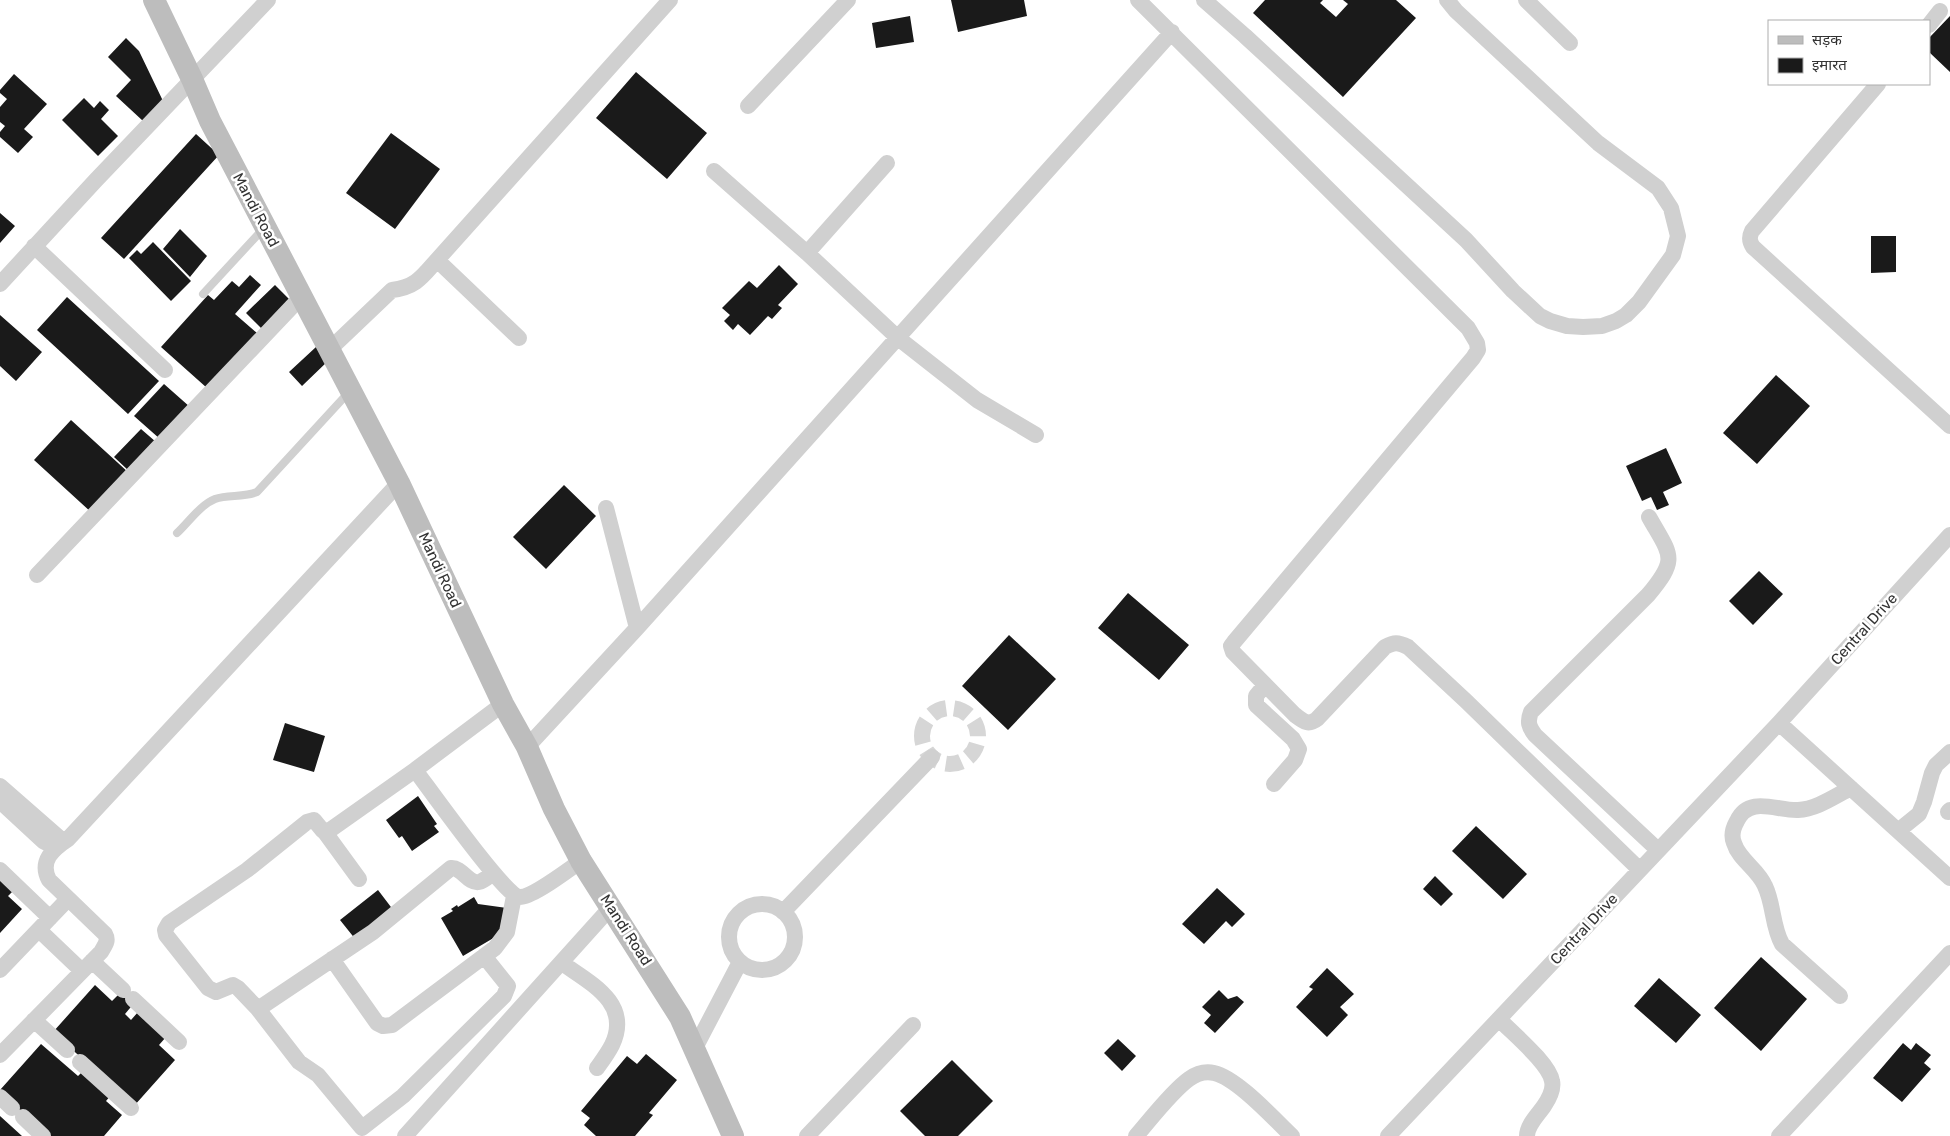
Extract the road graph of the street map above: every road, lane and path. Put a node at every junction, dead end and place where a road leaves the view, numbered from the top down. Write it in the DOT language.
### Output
graph roads {
  1 [pos="154,0"];
  2 [pos="268,0"];
  3 [pos="670,0"];
  4 [pos="848,0"];
  5 [pos="1138,0"];
  6 [pos="1204,0"];
  7 [pos="1447,0"];
  8 [pos="1526,0"];
  9 [pos="1940,11"];
  10 [pos="1930,24"];
  11 [pos="1172,32"];
  12 [pos="1570,43"];
  13 [pos="192,79"];
  14 [pos="1877,85"];
  15 [pos="748,106"];
  16 [pos="887,163"];
  17 [pos="714,171"];
  18 [pos="266,226"];
  19 [pos="34,246"];
  20 [pos="807,253"];
  21 [pos="438,260"];
  22 [pos="0,284"];
  23 [pos="203,294"];
  24 [pos="302,296"];
  25 [pos="519,338"];
  26 [pos="898,338"];
  27 [pos="330,349"];
  28 [pos="165,370"];
  29 [pos="351,390"];
  30 [pos="1950,426"];
  31 [pos="1036,435"];
  32 [pos="399,483"];
  33 [pos="606,508"];
  34 [pos="1650,516"];
  35 [pos="177,533"];
  36 [pos="1950,535"];
  37 [pos="37,575"];
  38 [pos="637,628"];
  39 [pos="1265,684"];
  40 [pos="504,704"];
  41 [pos="1779,723"];
  42 [pos="527,747"];
  43 [pos="1950,752"];
  44 [pos="932,757"];
  45 [pos="415,770"];
  46 [pos="1274,784"];
  47 [pos="0,786"];
  48 [pos="1851,788"];
  49 [pos="0,801"];
  50 [pos="324,831"];
  51 [pos="1898,831"];
  52 [pos="59,844"];
  53 [pos="1658,850"];
  54 [pos="582,861"];
  55 [pos="0,870"];
  56 [pos="1640,870"];
  57 [pos="493,873"];
  58 [pos="1950,878"];
  59 [pos="359,880"];
  60 [pos="514,896"];
  61 [pos="68,899"];
  62 [pos="611,907"];
  63 [pos="784,912"];
  64 [pos="50,918"];
  65 [pos="39,930"];
  66 [pos="1950,953"];
  67 [pos="484,956"];
  68 [pos="332,959"];
  69 [pos="562,962"];
  70 [pos="740,962"];
  71 [pos="87,966"];
  72 [pos="0,970"];
  73 [pos="1840,996"];
  74 [pos="258,1009"];
  75 [pos="1499,1019"];
  76 [pos="34,1020"];
  77 [pos="912,1025"];
  78 [pos="179,1042"];
  79 [pos="695,1048"];
  80 [pos="67,1050"];
  81 [pos="0,1055"];
  82 [pos="80,1062"];
  83 [pos="597,1068"];
  84 [pos="11,1107"];
  85 [pos="131,1108"];
  86 [pos="43,1136"];
  87 [pos="405,1136"];
  88 [pos="733,1136"];
  89 [pos="807,1136"];
  90 [pos="1136,1136"];
  91 [pos="1292,1136"];
  92 [pos="1388,1136"];
  93 [pos="1527,1136"];
  94 [pos="1779,1136"];
  1 -- 13 [label="street, Mandi Road"];
  2 -- 13 [label="street"];
  3 -- 21 [label="street"];
  4 -- 15 [label="street"];
  5 -- 11 [label="street"];
  6 -- 7 [label="street"];
  8 -- 12 [label="street"];
  9 -- 10 [label="street"];
  11 -- 26 [label="street"];
  11 -- 39 [label="street"];
  13 -- 18 [label="street, Mandi Road"];
  13 -- 19 [label="street"];
  14 -- 30 [label="street"];
  16 -- 20 [label="street"];
  17 -- 20 [label="street"];
  18 -- 23 [label="lane"];
  18 -- 24 [label="street, Mandi Road"];
  19 -- 22 [label="street"];
  19 -- 28 [label="street"];
  20 -- 26 [label="street"];
  21 -- 25 [label="street"];
  21 -- 27 [label="street"];
  24 -- 27 [label="street, Mandi Road"];
  24 -- 37 [label="street"];
  26 -- 31 [label="street"];
  26 -- 38 [label="street"];
  27 -- 29 [label="street, Mandi Road"];
  29 -- 32 [label="street, Mandi Road"];
  29 -- 35 [label="lane"];
  32 -- 40 [label="street, Mandi Road"];
  32 -- 52 [label="street"];
  33 -- 38 [label="street"];
  34 -- 53 [label="street"];
  36 -- 41 [label="street, Central Drive"];
  38 -- 42 [label="street"];
  39 -- 46 [label="street"];
  39 -- 56 [label="street"];
  40 -- 42 [label="street, Mandi Road"];
  40 -- 45 [label="street"];
  41 -- 48 [label="street"];
  41 -- 53 [label="street, Central Drive"];
  42 -- 54 [label="street, Mandi Road"];
  43 -- 51 [label="street"];
  44 -- 63 [label="street"];
  45 -- 50 [label="street"];
  45 -- 57 [label="street"];
  47 -- 52 [label="street"];
  48 -- 51 [label="street"];
  48 -- 73 [label="street"];
  49 -- 52 [label="street"];
  50 -- 59 [label="street"];
  50 -- 74 [label="street"];
  51 -- 58 [label="street"];
  52 -- 61 [label="street"];
  53 -- 56 [label="street, Central Drive"];
  54 -- 60 [label="street"];
  54 -- 62 [label="street, Mandi Road"];
  55 -- 64 [label="street"];
  56 -- 75 [label="street, Central Drive"];
  57 -- 60 [label="street"];
  57 -- 68 [label="street"];
  60 -- 67 [label="street"];
  61 -- 64 [label="street"];
  61 -- 71 [label="street"];
  62 -- 69 [label="street"];
  62 -- 79 [label="street, Mandi Road"];
  63 -- 70 [label="street"];
  63 -- 70 [label="street"];
  64 -- 65 [label="street"];
  65 -- 71 [label="street"];
  65 -- 72 [label="street"];
  66 -- 94 [label="street"];
  67 -- 68 [label="street"];
  67 -- 74 [label="street"];
  68 -- 74 [label="street"];
  69 -- 83 [label="street"];
  69 -- 87 [label="street"];
  70 -- 79 [label="street"];
  71 -- 76 [label="street"];
  71 -- 78 [label="street"];
  75 -- 92 [label="street, Central Drive"];
  75 -- 93 [label="street"];
  76 -- 80 [label="street"];
  76 -- 81 [label="street"];
  77 -- 89 [label="street"];
  79 -- 88 [label="street, Mandi Road"];
  82 -- 85 [label="street"];
  84 -- 86 [label="street"];
  90 -- 91 [label="street"];
}
